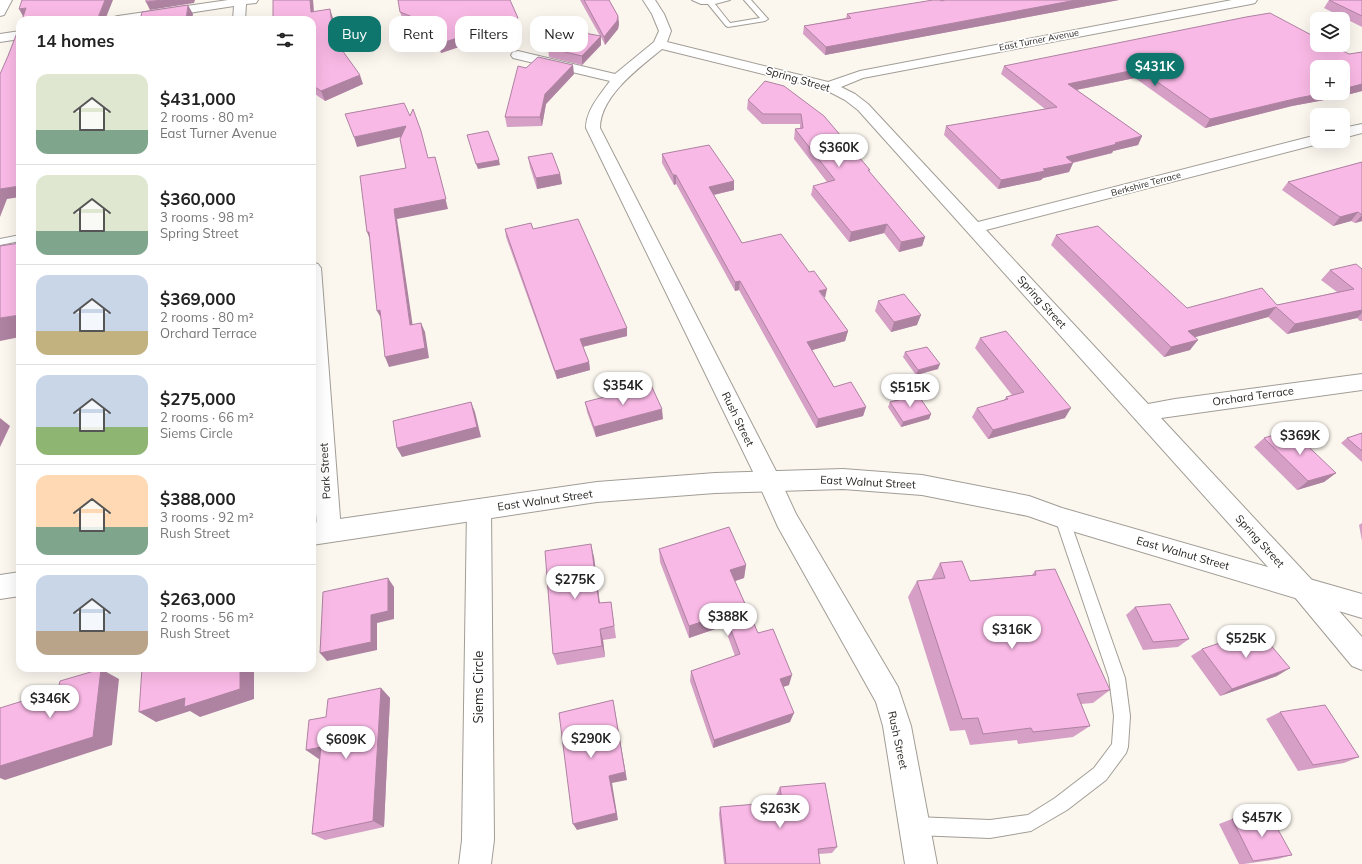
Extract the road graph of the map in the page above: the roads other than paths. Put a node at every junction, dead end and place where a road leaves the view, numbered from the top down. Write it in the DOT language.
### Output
graph roads {
  1 [pos="649,0"];
  2 [pos="695,0"];
  3 [pos="727,0"];
  4 [pos="747,0"];
  5 [pos="1251,0"];
  6 [pos="4,1"];
  7 [pos="246,1"];
  8 [pos="710,2"];
  9 [pos="1176,4"];
  10 [pos="1189,11"];
  11 [pos="0,12"];
  12 [pos="145,16"];
  13 [pos="240,16"];
  14 [pos="16,36"];
  15 [pos="0,38"];
  16 [pos="660,44"];
  17 [pos="518,55"];
  18 [pos="618,79"];
  19 [pos="829,86"];
  20 [pos="1362,128"];
  21 [pos="1350,131"];
  22 [pos="1310,142"];
  23 [pos="974,228"];
  24 [pos="16,239"];
  25 [pos="0,242"];
  26 [pos="1362,382"];
  27 [pos="316,390"];
  28 [pos="1144,413"];
  29 [pos="769,480"];
  30 [pos="479,509"];
  31 [pos="1062,518"];
  32 [pos="320,533"];
  33 [pos="16,585"];
  34 [pos="0,587"];
  35 [pos="1302,587"];
  36 [pos="1362,606"];
  37 [pos="1362,657"];
  38 [pos="913,826"];
  39 [pos="475,864"];
  40 [pos="921,864"];
  1 -- 16 [label="street"];
  2 -- 8 [label="lane"];
  3 -- 8 [label="lane"];
  4 -- 8 [label="lane"];
  5 -- 10 [label="street, East Turner Avenue"];
  6 -- 11 [label="street"];
  7 -- 12 [label="street"];
  7 -- 13 [label="street"];
  9 -- 10 [label="street"];
  10 -- 19 [label="street, East Turner Avenue"];
  14 -- 15 [label="street"];
  16 -- 18 [label="street, Rush Street"];
  16 -- 19 [label="street, Spring Street"];
  17 -- 18 [label="street"];
  18 -- 29 [label="street, Rush Street"];
  19 -- 23 [label="street, Spring Street"];
  20 -- 21 [label="street"];
  22 -- 23 [label="street, Berkshire Terrace"];
  23 -- 28 [label="street, Spring Street"];
  24 -- 25 [label="lane"];
  26 -- 28 [label="street, Orchard Terrace"];
  27 -- 32 [label="street, Park Street"];
  28 -- 35 [label="street, Spring Street"];
  29 -- 30 [label="street, East Walnut Street"];
  29 -- 31 [label="street, East Walnut Street"];
  29 -- 38 [label="street, Rush Street"];
  30 -- 32 [label="street, East Walnut Street"];
  30 -- 39 [label="street, Siems Circle"];
  31 -- 35 [label="street, East Walnut Street"];
  31 -- 38 [label="lane"];
  33 -- 34 [label="street"];
  35 -- 36 [label="street, East Walnut Street"];
  35 -- 37 [label="street, Spring Street"];
  38 -- 40 [label="street, Rush Street"];
}
